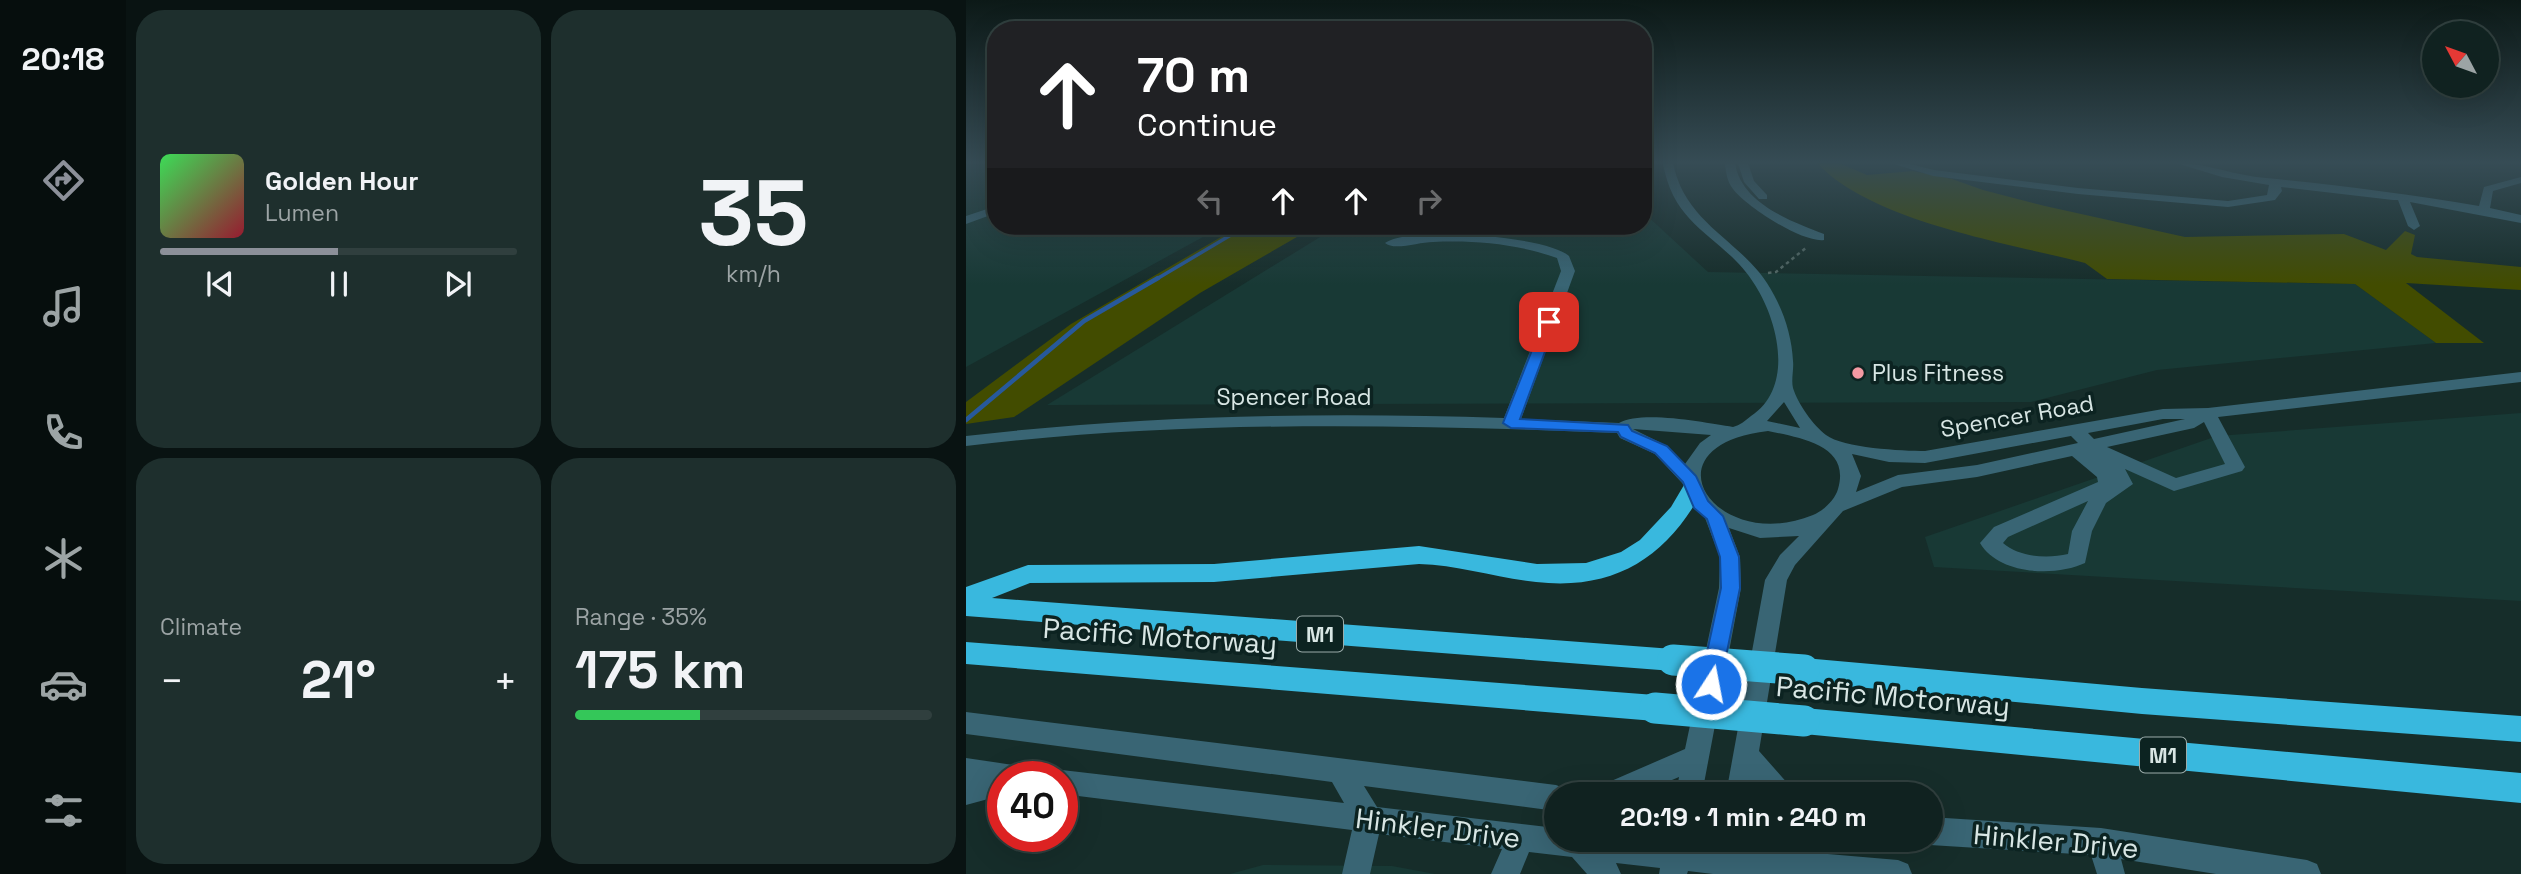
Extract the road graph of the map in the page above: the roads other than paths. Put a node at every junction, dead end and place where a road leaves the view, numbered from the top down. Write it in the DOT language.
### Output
graph roads {
  1 [pos="1679,204"];
  2 [pos="1758,204"];
  3 [pos="1775,204"];
  4 [pos="2405,204"];
  5 [pos="2451,204"];
  6 [pos="2485,204"];
  7 [pos="2484,209"];
  8 [pos="987,212"];
  9 [pos="2521,219"];
  10 [pos="966,220"];
  11 [pos="2414,226"];
  12 [pos="1391,243"];
  13 [pos="2520,377"];
  14 [pos="1784,386"];
  15 [pos="2208,413"];
  16 [pos="1511,423"];
  17 [pos="1623,428"];
  18 [pos="1738,430"];
  19 [pos="1816,435"];
  20 [pos="966,441"];
  21 [pos="2081,442"];
  22 [pos="1834,445"];
  23 [pos="1691,485"];
  24 [pos="1838,510"];
  25 [pos="1714,516"];
  26 [pos="966,597"];
  27 [pos="966,606"];
  28 [pos="966,653"];
  29 [pos="966,723"];
  30 [pos="2521,729"];
  31 [pos="1746,754"];
  32 [pos="1696,757"];
  33 [pos="966,770"];
  34 [pos="1339,770"];
  35 [pos="987,772"];
  36 [pos="1639,782"];
  37 [pos="1691,782"];
  38 [pos="1742,782"];
  39 [pos="1770,782"];
  40 [pos="1078,784"];
  41 [pos="987,787"];
  42 [pos="2521,788"];
  43 [pos="966,792"];
  44 [pos="1544,796"];
  45 [pos="1369,819"];
  46 [pos="1943,832"];
  47 [pos="1521,838"];
  48 [pos="1544,841"];
  49 [pos="2101,842"];
  50 [pos="1587,852"];
  51 [pos="1636,852"];
  52 [pos="1676,857"];
  53 [pos="1729,858"];
  54 [pos="1813,872"];
  55 [pos="1356,874"];
  56 [pos="1505,874"];
  57 [pos="1607,874"];
  58 [pos="1898,874"];
  59 [pos="2111,874"];
  60 [pos="2306,874"];
  1 -- 14 [label="street"];
  2 -- 3 [label="street"];
  4 -- 11 [label="street"];
  5 -- 7 [label="street"];
  6 -- 7 [label="street"];
  7 -- 9 [label="street"];
  8 -- 10 [label="street"];
  12 -- 16 [label="street"];
  13 -- 15 [label="street, Spencer Road"];
  14 -- 18 [label="street"];
  14 -- 19 [label="street"];
  15 -- 21 [label="street, Spencer Road"];
  15 -- 21 [label="street"];
  16 -- 17 [label="street, Spencer Road"];
  16 -- 20 [label="street, Spencer Road"];
  17 -- 18 [label="street, Spencer Road"];
  17 -- 23 [label="street, Spencer Road"];
  18 -- 19 [label="street"];
  18 -- 23 [label="street"];
  19 -- 22 [label="street"];
  21 -- 21 [label="street"];
  21 -- 22 [label="street, Spencer Road"];
  21 -- 24 [label="street, Spencer Road"];
  22 -- 24 [label="street"];
  23 -- 25 [label="street"];
  23 -- 26 [label="highway"];
  24 -- 25 [label="street"];
  24 -- 31 [label="street"];
  25 -- 32 [label="street"];
  27 -- 30 [label="highway, Pacific Motorway / M1, bridge"];
  28 -- 42 [label="highway, Pacific Motorway / M1, bridge"];
  29 -- 34 [label="street, Hinkler Drive"];
  31 -- 38 [label="street"];
  31 -- 39 [label="street"];
  32 -- 36 [label="street"];
  32 -- 37 [label="street"];
  33 -- 35 [label="street"];
  34 -- 44 [label="street, Hinkler Drive"];
  34 -- 45 [label="street"];
  40 -- 45 [label="street, Hinkler Drive"];
  41 -- 43 [label="street"];
  45 -- 47 [label="street, Hinkler Drive"];
  45 -- 55 [label="street"];
  46 -- 49 [label="street, Hinkler Drive"];
  47 -- 48 [label="street, Hinkler Drive"];
  47 -- 56 [label="street"];
  49 -- 59 [label="street"];
  49 -- 60 [label="street, Hinkler Drive"];
  50 -- 57 [label="street"];
  51 -- 52 [label="street, Hinkler Drive"];
  52 -- 53 [label="street, Hinkler Drive"];
  53 -- 54 [label="street, Hinkler Drive"];
  54 -- 58 [label="street, Hinkler Drive"];
}
